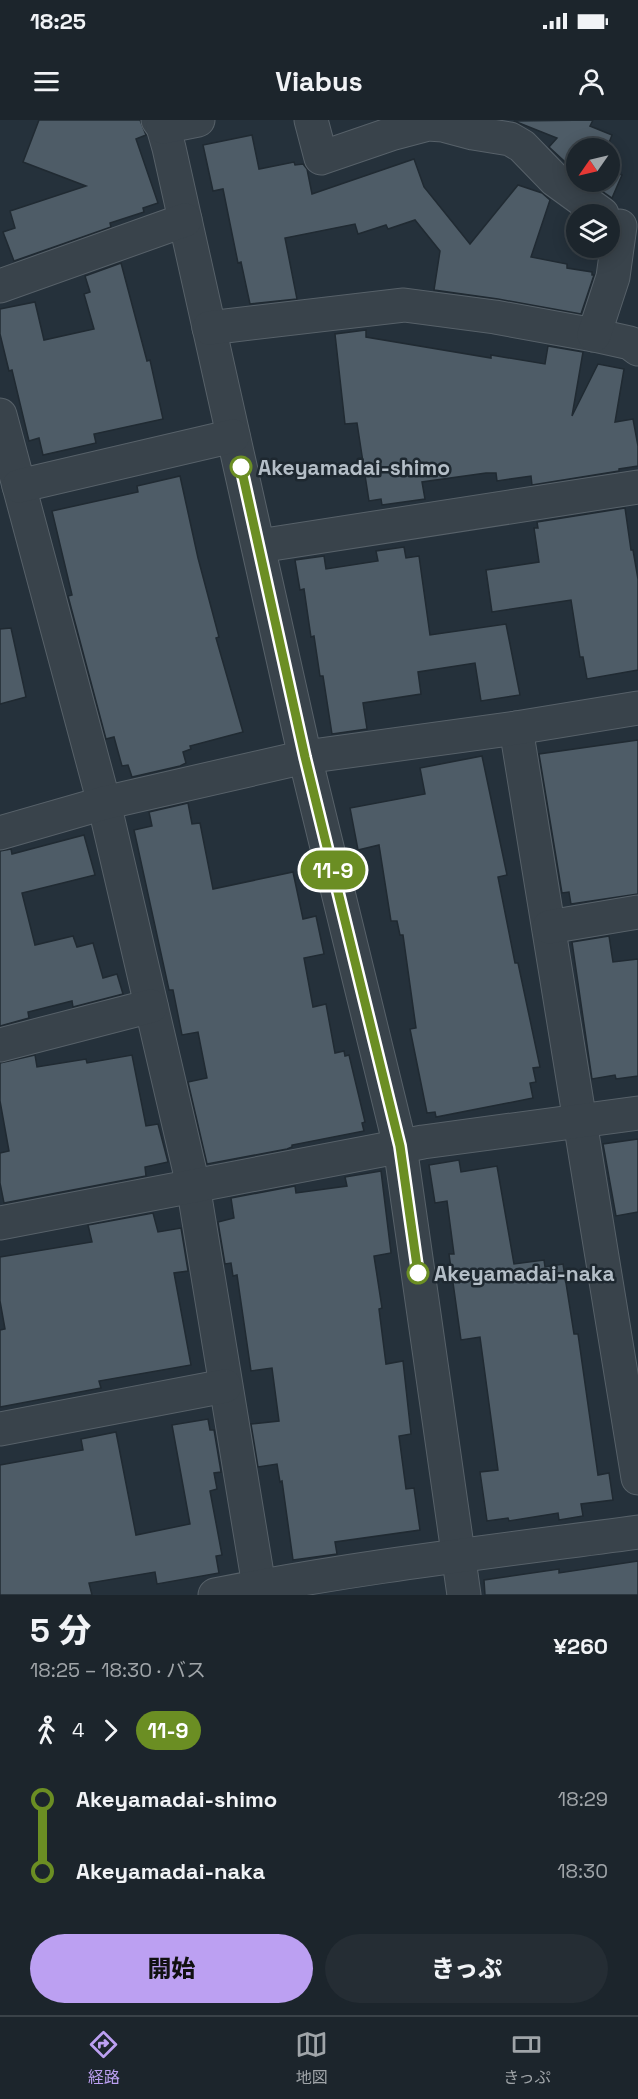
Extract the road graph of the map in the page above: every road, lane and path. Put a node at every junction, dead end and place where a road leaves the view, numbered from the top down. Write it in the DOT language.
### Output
graph roads {
  1 [pos="198,120"];
  2 [pos="311,120"];
  3 [pos="161,123"];
  4 [pos="590,204"];
  5 [pos="185,220"];
  6 [pos="614,258"];
  7 [pos="0,286"];
  8 [pos="209,328"];
  9 [pos="594,335"];
  10 [pos="638,349"];
  11 [pos="0,415"];
  12 [pos="233,436"];
  13 [pos="19,486"];
  14 [pos="638,488"];
  15 [pos="259,546"];
  16 [pos="638,708"];
  17 [pos="516,728"];
  18 [pos="305,757"];
  19 [pos="104,803"];
  20 [pos="0,833"];
  21 [pos="638,912"];
  22 [pos="549,927"];
  23 [pos="151,1006"];
  24 [pos="0,1045"];
  25 [pos="638,1113"];
  26 [pos="579,1121"];
  27 [pos="400,1146"];
  28 [pos="193,1185"];
  29 [pos="0,1223"];
  30 [pos="626,1324"];
  31 [pos="225,1386"];
  32 [pos="0,1429"];
  33 [pos="638,1478"];
  34 [pos="638,1532"];
  35 [pos="458,1556"];
  36 [pos="259,1586"];
  37 [pos="215,1595"];
  38 [pos="464,1595"];
  1 -- 3 [label="street"];
  2 -- 4 [label="street"];
  3 -- 5 [label="street"];
  5 -- 7 [label="street"];
  5 -- 8 [label="street"];
  6 -- 9 [label="street"];
  8 -- 9 [label="street"];
  8 -- 12 [label="street"];
  9 -- 10 [label="street"];
  11 -- 13 [label="street"];
  12 -- 13 [label="street"];
  12 -- 15 [label="street"];
  13 -- 19 [label="street"];
  14 -- 15 [label="street"];
  15 -- 18 [label="street"];
  16 -- 17 [label="street"];
  17 -- 18 [label="street"];
  17 -- 22 [label="street"];
  18 -- 19 [label="street"];
  18 -- 27 [label="street"];
  19 -- 20 [label="street"];
  19 -- 23 [label="street"];
  21 -- 22 [label="street"];
  22 -- 26 [label="street"];
  23 -- 24 [label="street"];
  23 -- 28 [label="street"];
  25 -- 26 [label="street"];
  26 -- 27 [label="street"];
  26 -- 30 [label="street"];
  27 -- 28 [label="street"];
  27 -- 35 [label="street"];
  28 -- 29 [label="street"];
  28 -- 31 [label="street"];
  30 -- 33 [label="street"];
  31 -- 32 [label="street"];
  31 -- 36 [label="street"];
  34 -- 35 [label="street"];
  35 -- 36 [label="street"];
  35 -- 38 [label="street"];
  36 -- 37 [label="street"];
}
